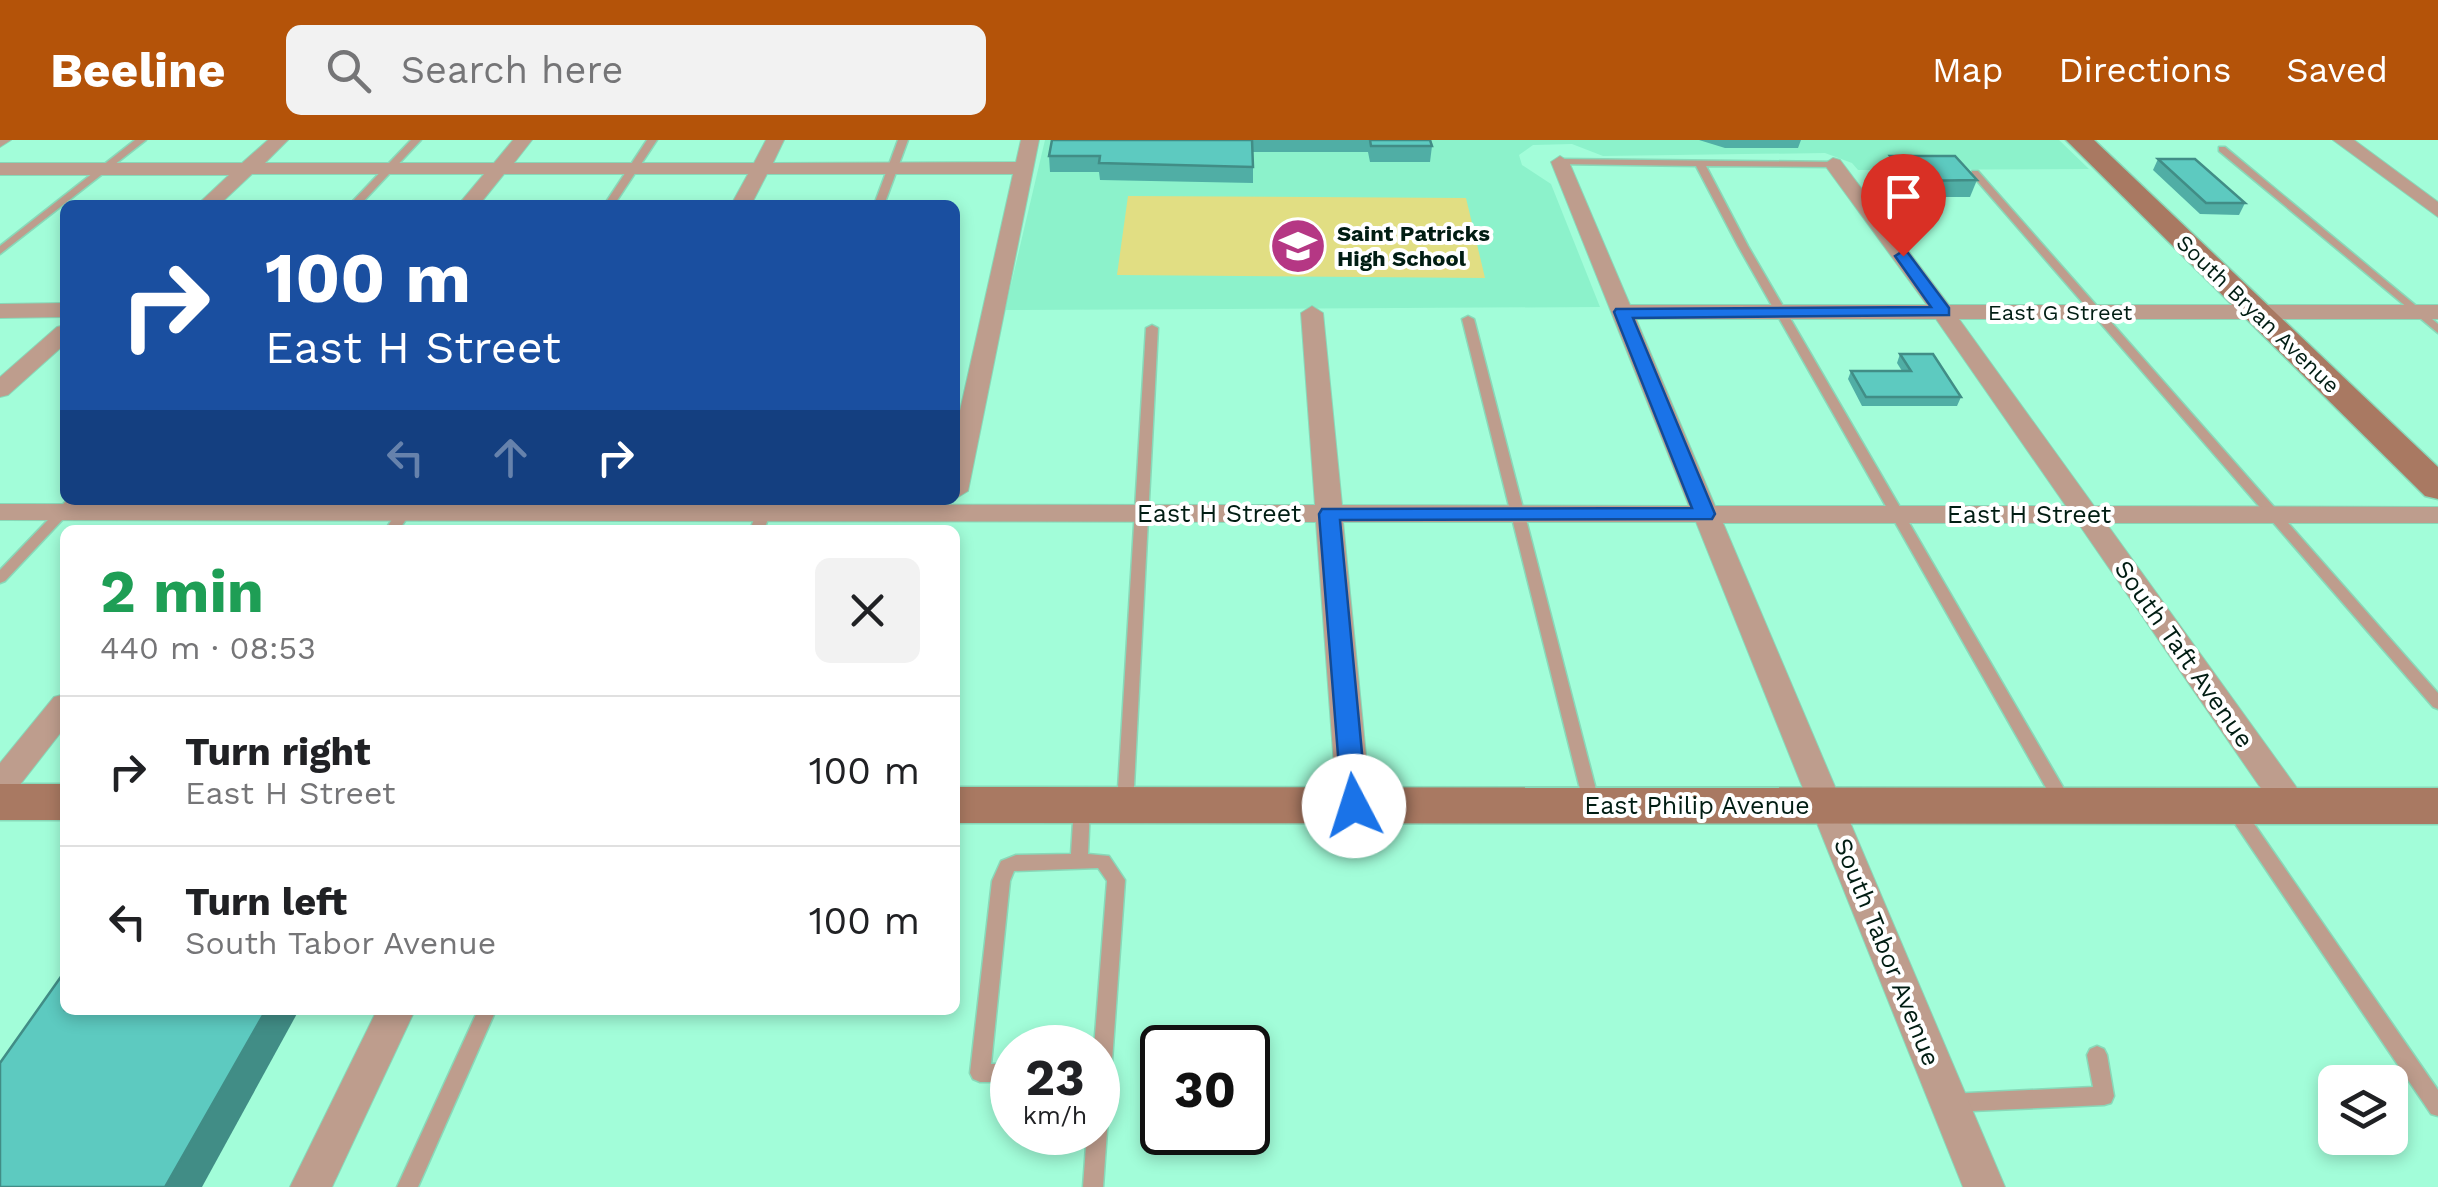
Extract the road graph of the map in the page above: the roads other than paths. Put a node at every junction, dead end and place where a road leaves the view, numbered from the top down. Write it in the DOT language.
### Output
graph roads {
  1 [pos="142,140"];
  2 [pos="279,140"];
  3 [pos="416,140"];
  4 [pos="523,140"];
  5 [pos="652,140"];
  6 [pos="775,140"];
  7 [pos="903,140"];
  8 [pos="1030,140"];
  9 [pos="2079,140"];
  10 [pos="2342,140"];
  11 [pos="2222,149"];
  12 [pos="1560,162"];
  13 [pos="1699,162"];
  14 [pos="1833,164"];
  15 [pos="633,168"];
  16 [pos="760,168"];
  17 [pos="892,168"];
  18 [pos="1024,168"];
  19 [pos="0,169"];
  20 [pos="105,169"];
  21 [pos="247,169"];
  22 [pos="389,169"];
  23 [pos="499,169"];
  24 [pos="1975,173"];
  25 [pos="65,200"];
  26 [pos="213,200"];
  27 [pos="359,200"];
  28 [pos="472,200"];
  29 [pos="612,200"];
  30 [pos="744,200"];
  31 [pos="881,200"];
  32 [pos="60,204"];
  33 [pos="2438,211"];
  34 [pos="0,251"];
  35 [pos="60,310"];
  36 [pos="0,311"];
  37 [pos="1622,312"];
  38 [pos="1781,312"];
  39 [pos="1943,312"];
  40 [pos="2098,312"];
  41 [pos="2256,312"];
  42 [pos="2428,312"];
  43 [pos="1312,313"];
  44 [pos="1468,320"];
  45 [pos="1152,328"];
  46 [pos="2438,330"];
  47 [pos="60,336"];
  48 [pos="0,390"];
  49 [pos="960,467"];
  50 [pos="2438,488"];
  51 [pos="68,506"];
  52 [pos="951,509"];
  53 [pos="0,512"];
  54 [pos="219,514"];
  55 [pos="402,514"];
  56 [pos="582,514"];
  57 [pos="763,514"];
  58 [pos="1142,514"];
  59 [pos="1329,514"];
  60 [pos="1518,514"];
  61 [pos="1705,514"];
  62 [pos="1896,514"];
  63 [pos="2085,514"];
  64 [pos="2272,514"];
  65 [pos="2438,515"];
  66 [pos="0,578"];
  67 [pos="2438,703"];
  68 [pos="60,711"];
  69 [pos="0,786"];
  70 [pos="0,802"];
  71 [pos="60,802"];
  72 [pos="2230,803"];
  73 [pos="1826,804"];
  74 [pos="2064,804"];
  75 [pos="2290,804"];
  76 [pos="960,805"];
  77 [pos="1103,805"];
  78 [pos="1354,806"];
  79 [pos="1592,806"];
  80 [pos="2438,806"];
  81 [pos="1079,860"];
  82 [pos="394,1015"];
  83 [pos="485,1015"];
  84 [pos="1104,1025"];
  85 [pos="2097,1055"];
  86 [pos="990,1073"];
  87 [pos="1949,1104"];
  88 [pos="2438,1107"];
  89 [pos="1096,1155"];
  90 [pos="311,1187"];
  91 [pos="407,1187"];
  92 [pos="1094,1187"];
  93 [pos="1984,1187"];
  1 -- 20 [label="lane"];
  2 -- 21 [label="street"];
  3 -- 22 [label="lane"];
  4 -- 23 [label="street"];
  5 -- 15 [label="lane"];
  6 -- 16 [label="street"];
  7 -- 17 [label="lane"];
  8 -- 18 [label="street"];
  9 -- 41 [label="main road, South Bryan Avenue"];
  10 -- 33 [label="street"];
  11 -- 42 [label="lane"];
  12 -- 13 [label="lane"];
  12 -- 37 [label="street, South Tabor Avenue"];
  13 -- 14 [label="lane"];
  13 -- 38 [label="lane"];
  14 -- 39 [label="street, South Taft Avenue"];
  15 -- 16 [label="street"];
  15 -- 23 [label="street"];
  15 -- 29 [label="lane"];
  16 -- 17 [label="street"];
  16 -- 30 [label="street"];
  17 -- 18 [label="street"];
  17 -- 31 [label="lane"];
  18 -- 49 [label="street"];
  19 -- 20 [label="street"];
  20 -- 21 [label="street"];
  20 -- 25 [label="lane"];
  21 -- 22 [label="street"];
  21 -- 26 [label="street"];
  22 -- 23 [label="street"];
  22 -- 27 [label="lane"];
  23 -- 28 [label="street"];
  24 -- 40 [label="lane"];
  32 -- 34 [label="lane"];
  35 -- 36 [label="street"];
  37 -- 38 [label="street, East G Street"];
  37 -- 61 [label="street, South Tabor Avenue"];
  38 -- 39 [label="street, East G Street"];
  38 -- 62 [label="lane"];
  39 -- 40 [label="street, East G Street"];
  39 -- 63 [label="street, South Taft Avenue"];
  40 -- 41 [label="street, East G Street"];
  40 -- 64 [label="lane"];
  41 -- 42 [label="street, East G Street"];
  41 -- 50 [label="main road, South Bryan Avenue"];
  42 -- 46 [label="lane"];
  43 -- 59 [label="street"];
  44 -- 60 [label="lane"];
  45 -- 58 [label="lane"];
  47 -- 48 [label="street"];
  51 -- 53 [label="street, East H Street"];
  51 -- 54 [label="street, East H Street"];
  51 -- 66 [label="lane"];
  52 -- 57 [label="street, East H Street"];
  52 -- 58 [label="street, East H Street"];
  54 -- 55 [label="street, East H Street"];
  55 -- 56 [label="street, East H Street"];
  56 -- 57 [label="street, East H Street"];
  58 -- 59 [label="street, East H Street"];
  58 -- 77 [label="lane"];
  59 -- 60 [label="street, East H Street"];
  59 -- 78 [label="street"];
  60 -- 61 [label="street, East H Street"];
  60 -- 79 [label="lane"];
  61 -- 62 [label="street, East H Street"];
  61 -- 73 [label="street, South Tabor Avenue"];
  62 -- 63 [label="street, East H Street"];
  62 -- 74 [label="lane"];
  63 -- 64 [label="street, East H Street"];
  63 -- 75 [label="street, South Taft Avenue"];
  64 -- 65 [label="street, East H Street"];
  64 -- 67 [label="lane"];
  68 -- 69 [label="street"];
  70 -- 71 [label="main road"];
  72 -- 74 [label="main road, East Philip Avenue"];
  72 -- 75 [label="main road, East Philip Avenue"];
  72 -- 88 [label="lane"];
  73 -- 74 [label="main road, East Philip Avenue"];
  73 -- 79 [label="main road, East Philip Avenue"];
  73 -- 87 [label="street, South Tabor Avenue"];
  75 -- 80 [label="main road, East Philip Avenue"];
  76 -- 77 [label="main road, East Philip Avenue"];
  77 -- 78 [label="main road, East Philip Avenue"];
  77 -- 81 [label="lane"];
  78 -- 79 [label="main road, East Philip Avenue"];
  81 -- 84 [label="lane"];
  81 -- 86 [label="lane"];
  82 -- 90 [label="street"];
  83 -- 91 [label="lane"];
  85 -- 87 [label="lane"];
  87 -- 93 [label="street, South Tabor Avenue"];
  89 -- 92 [label="lane"];
}
